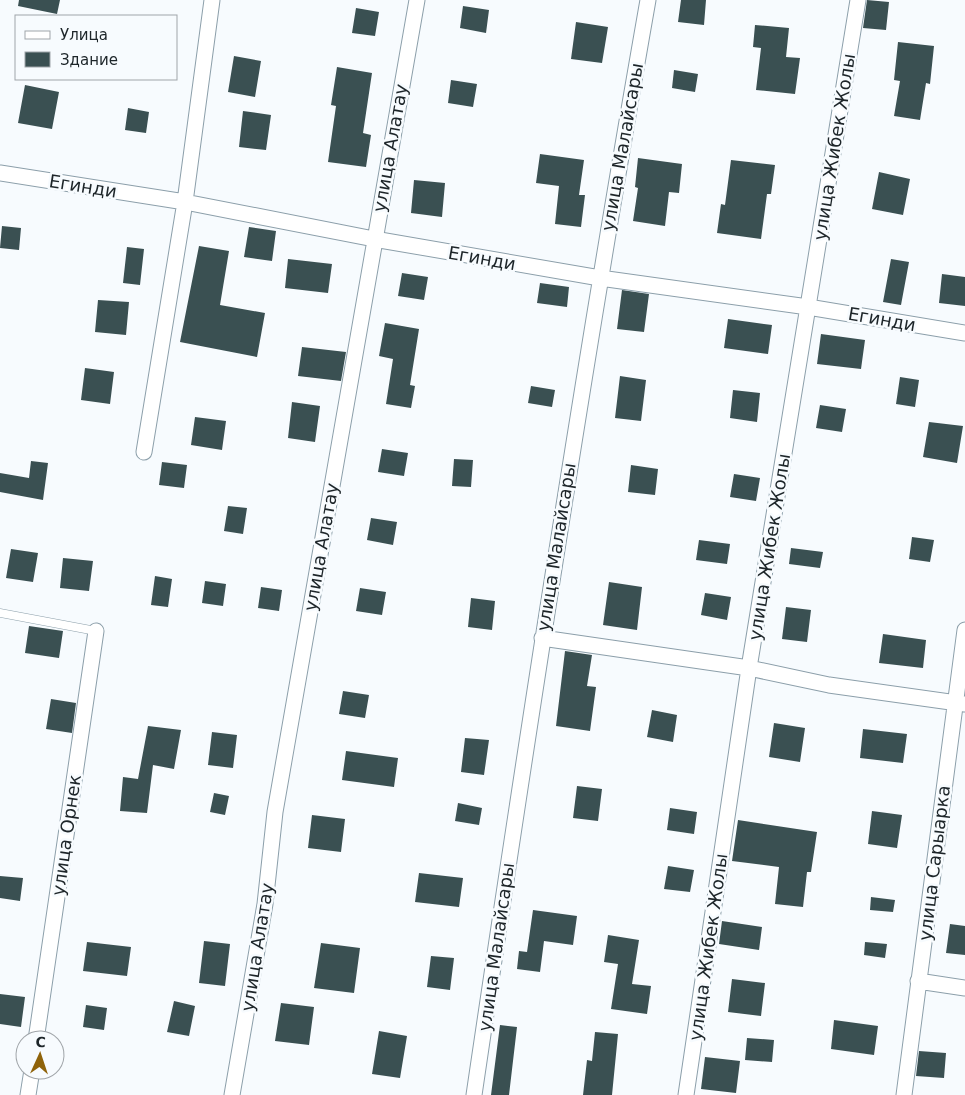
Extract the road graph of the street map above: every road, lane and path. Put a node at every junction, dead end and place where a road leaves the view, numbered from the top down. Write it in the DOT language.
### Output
graph roads {
  1 [pos="212,0"];
  2 [pos="417,0"];
  3 [pos="648,0"];
  4 [pos="858,0"];
  5 [pos="0,173"];
  6 [pos="185,202"];
  7 [pos="374,239"];
  8 [pos="600,278"];
  9 [pos="808,307"];
  10 [pos="965,333"];
  11 [pos="144,452"];
  12 [pos="0,613"];
  13 [pos="965,630"];
  14 [pos="96,631"];
  15 [pos="542,638"];
  16 [pos="749,668"];
  17 [pos="960,703"];
  18 [pos="918,981"];
  19 [pos="965,988"];
  20 [pos="37,1030"];
  21 [pos="30,1080"];
  22 [pos="28,1095"];
  23 [pos="232,1095"];
  24 [pos="474,1095"];
  25 [pos="686,1095"];
  26 [pos="904,1095"];
  1 -- 6 [label="street"];
  2 -- 7 [label="street, улица Алатау"];
  3 -- 8 [label="street, улица Малайсары"];
  4 -- 9 [label="street, улица Жибек Жолы"];
  5 -- 6 [label="street, Егинди"];
  6 -- 7 [label="street, Егинди"];
  6 -- 11 [label="street"];
  7 -- 8 [label="street, Егинди"];
  7 -- 23 [label="street, улица Алатау"];
  8 -- 9 [label="street, Егинди"];
  8 -- 15 [label="street, улица Малайсары"];
  9 -- 10 [label="street, Егинди"];
  9 -- 16 [label="street, улица Жибек Жолы"];
  12 -- 14 [label="lane"];
  13 -- 17 [label="street, улица Сарыарка"];
  14 -- 20 [label="street, улица Орнек"];
  15 -- 16 [label="street"];
  15 -- 24 [label="street, улица Малайсары"];
  16 -- 17 [label="street"];
  16 -- 25 [label="street, улица Жибек Жолы"];
  17 -- 18 [label="street, улица Сарыарка"];
  18 -- 19 [label="street"];
  18 -- 26 [label="street, улица Сарыарка"];
  21 -- 22 [label="street"];
}
